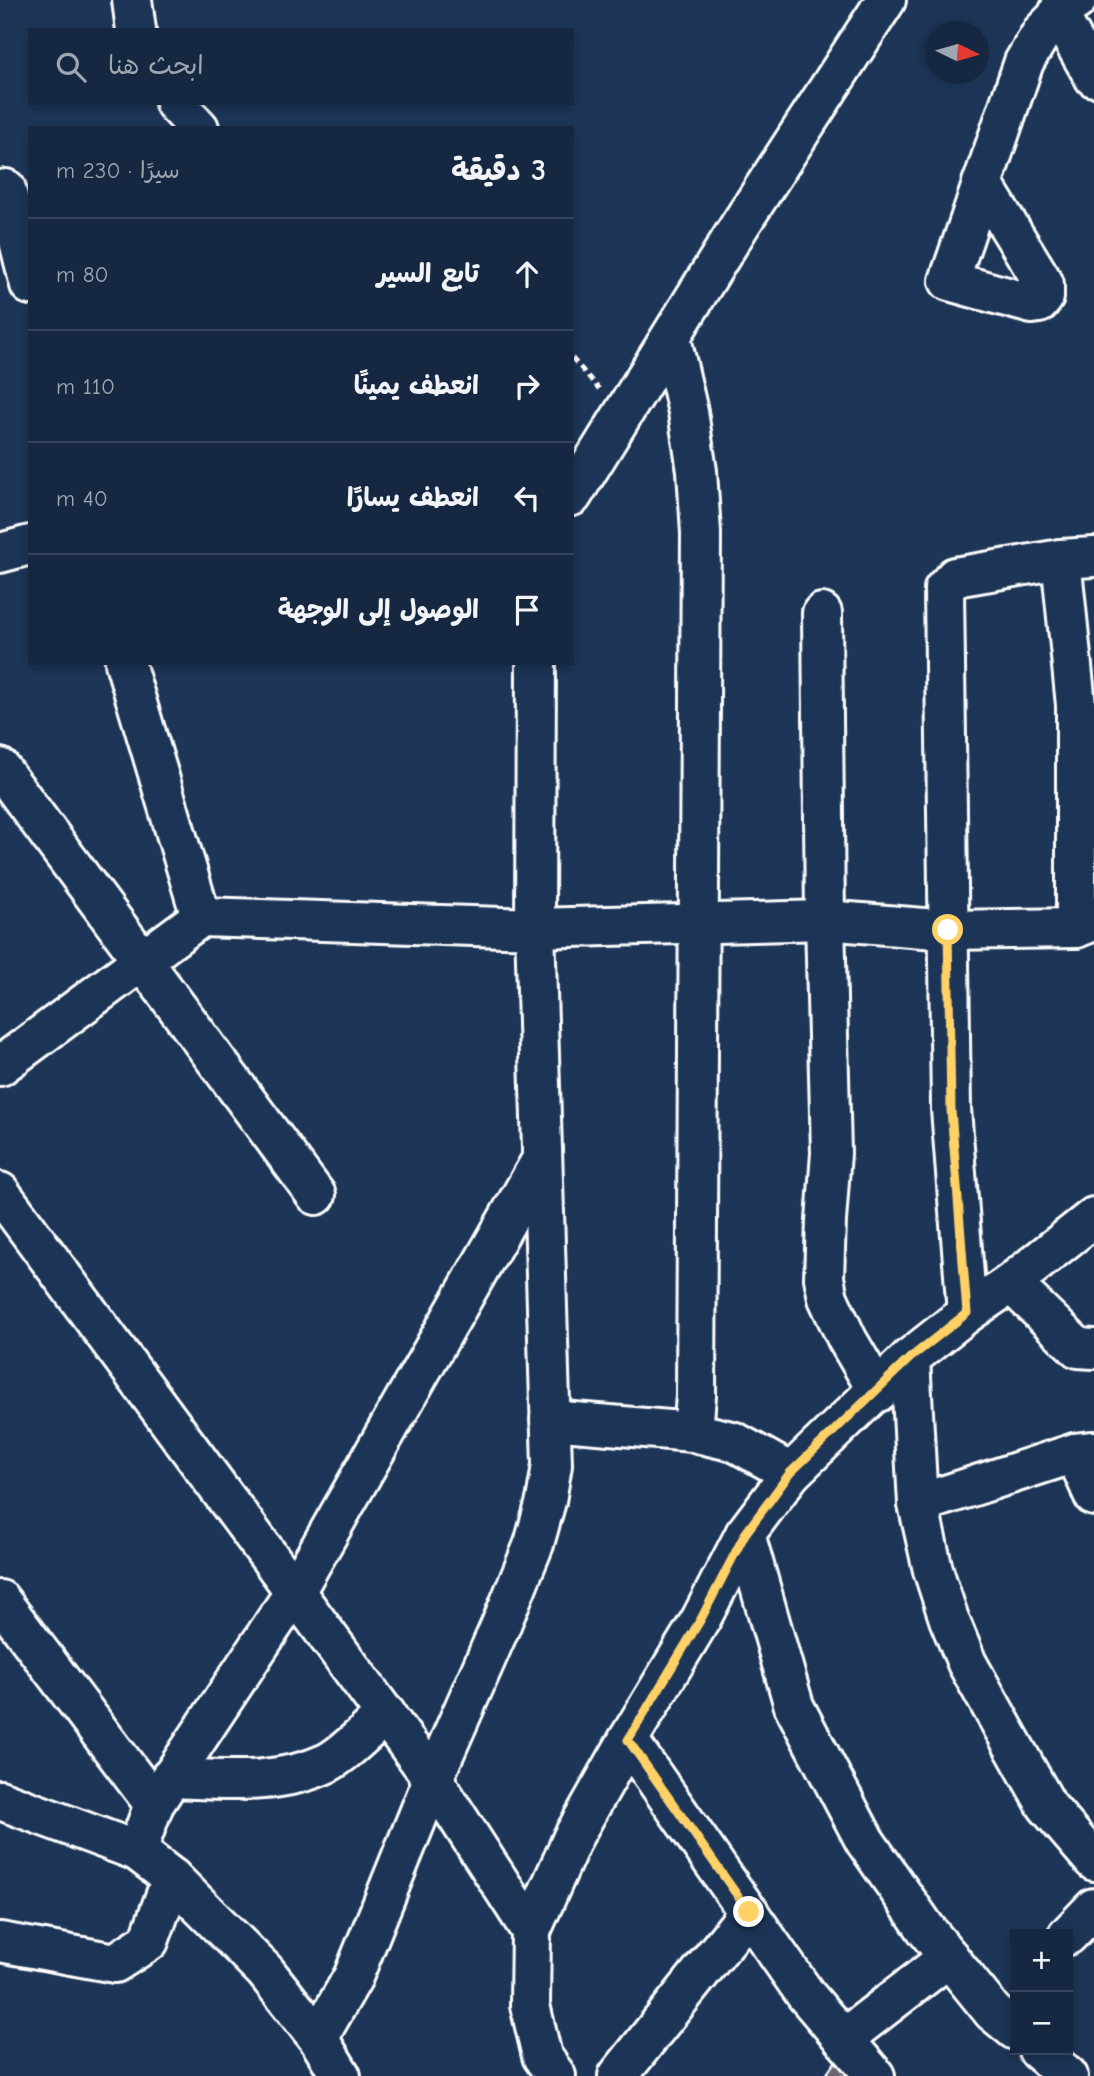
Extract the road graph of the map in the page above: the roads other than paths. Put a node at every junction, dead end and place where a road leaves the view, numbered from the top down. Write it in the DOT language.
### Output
graph roads {
  1 [pos="132,0"];
  2 [pos="886,0"];
  3 [pos="1067,5"];
  4 [pos="136,28"];
  5 [pos="1094,77"];
  6 [pos="176,105"];
  7 [pos="197,126"];
  8 [pos="982,183"];
  9 [pos="12,187"];
  10 [pos="28,274"];
  11 [pos="671,338"];
  12 [pos="574,493"];
  13 [pos="28,546"];
  14 [pos="0,553"];
  15 [pos="1078,558"];
  16 [pos="822,613"];
  17 [pos="126,665"];
  18 [pos="536,665"];
  19 [pos="1085,702"];
  20 [pos="0,768"];
  21 [pos="201,917"];
  22 [pos="825,920"];
  23 [pos="699,924"];
  24 [pos="1085,924"];
  25 [pos="535,928"];
  26 [pos="948,930"];
  27 [pos="142,960"];
  28 [pos="0,1066"];
  29 [pos="543,1157"];
  30 [pos="0,1192"];
  31 [pos="316,1195"];
  32 [pos="1094,1217"];
  33 [pos="1011,1283"];
  34 [pos="967,1313"];
  35 [pos="1094,1349"];
  36 [pos="910,1358"];
  37 [pos="878,1392"];
  38 [pos="550,1420"];
  39 [pos="693,1433"];
  40 [pos="1084,1452"];
  41 [pos="790,1473"];
  42 [pos="1094,1496"];
  43 [pos="918,1504"];
  44 [pos="745,1534"];
  45 [pos="296,1590"];
  46 [pos="0,1600"];
  47 [pos="386,1714"];
  48 [pos="628,1740"];
  49 [pos="433,1779"];
  50 [pos="162,1791"];
  51 [pos="0,1800"];
  52 [pos="137,1851"];
  53 [pos="1094,1861"];
  54 [pos="172,1878"];
  55 [pos="1094,1908"];
  56 [pos="749,1912"];
  57 [pos="1073,1930"];
  58 [pos="531,1931"];
  59 [pos="0,1942"];
  60 [pos="949,1957"];
  61 [pos="1008,2010"];
  62 [pos="318,2038"];
  63 [pos="843,2039"];
  64 [pos="1044,2055"];
  65 [pos="308,2076"];
  66 [pos="341,2076"];
  67 [pos="556,2076"];
  68 [pos="618,2076"];
  69 [pos="875,2076"];
  70 [pos="1068,2076"];
  1 -- 4 [label="street"];
  2 -- 11 [label="street"];
  3 -- 5 [label="street"];
  3 -- 8 [label="street"];
  6 -- 7 [label="street"];
  9 -- 10 [label="street"];
  11 -- 12 [label="street"];
  11 -- 23 [label="street"];
  13 -- 14 [label="street"];
  15 -- 19 [label="street"];
  15 -- 26 [label="street"];
  16 -- 22 [label="street"];
  17 -- 21 [label="street"];
  18 -- 25 [label="street"];
  19 -- 24 [label="street"];
  20 -- 27 [label="street"];
  21 -- 25 [label="street"];
  21 -- 27 [label="street"];
  22 -- 23 [label="street"];
  22 -- 26 [label="street"];
  22 -- 37 [label="street"];
  23 -- 25 [label="street"];
  23 -- 39 [label="street"];
  24 -- 26 [label="street"];
  25 -- 29 [label="street"];
  26 -- 34 [label="street"];
  27 -- 28 [label="street"];
  27 -- 31 [label="street"];
  29 -- 38 [label="street"];
  29 -- 45 [label="street"];
  30 -- 45 [label="street"];
  32 -- 33 [label="street"];
  33 -- 34 [label="street"];
  33 -- 35 [label="street"];
  34 -- 36 [label="street"];
  36 -- 37 [label="street"];
  36 -- 43 [label="street"];
  37 -- 41 [label="street"];
  38 -- 39 [label="street"];
  38 -- 49 [label="street"];
  39 -- 41 [label="street"];
  40 -- 42 [label="street"];
  40 -- 43 [label="street"];
  41 -- 44 [label="street"];
  43 -- 53 [label="street"];
  44 -- 48 [label="street"];
  44 -- 60 [label="street"];
  45 -- 47 [label="street"];
  45 -- 50 [label="street"];
  46 -- 50 [label="street"];
  47 -- 49 [label="street"];
  47 -- 50 [label="street"];
  48 -- 56 [label="street"];
  48 -- 58 [label="street"];
  49 -- 58 [label="street"];
  49 -- 62 [label="street"];
  50 -- 52 [label="street"];
  51 -- 52 [label="street"];
  52 -- 54 [label="street"];
  54 -- 59 [label="street"];
  54 -- 62 [label="street"];
  55 -- 57 [label="street"];
  56 -- 63 [label="street"];
  56 -- 68 [label="street"];
  58 -- 67 [label="street"];
  60 -- 61 [label="street"];
  60 -- 63 [label="street"];
  62 -- 65 [label="street"];
  62 -- 66 [label="street"];
  63 -- 69 [label="street"];
  64 -- 70 [label="street"];
}
